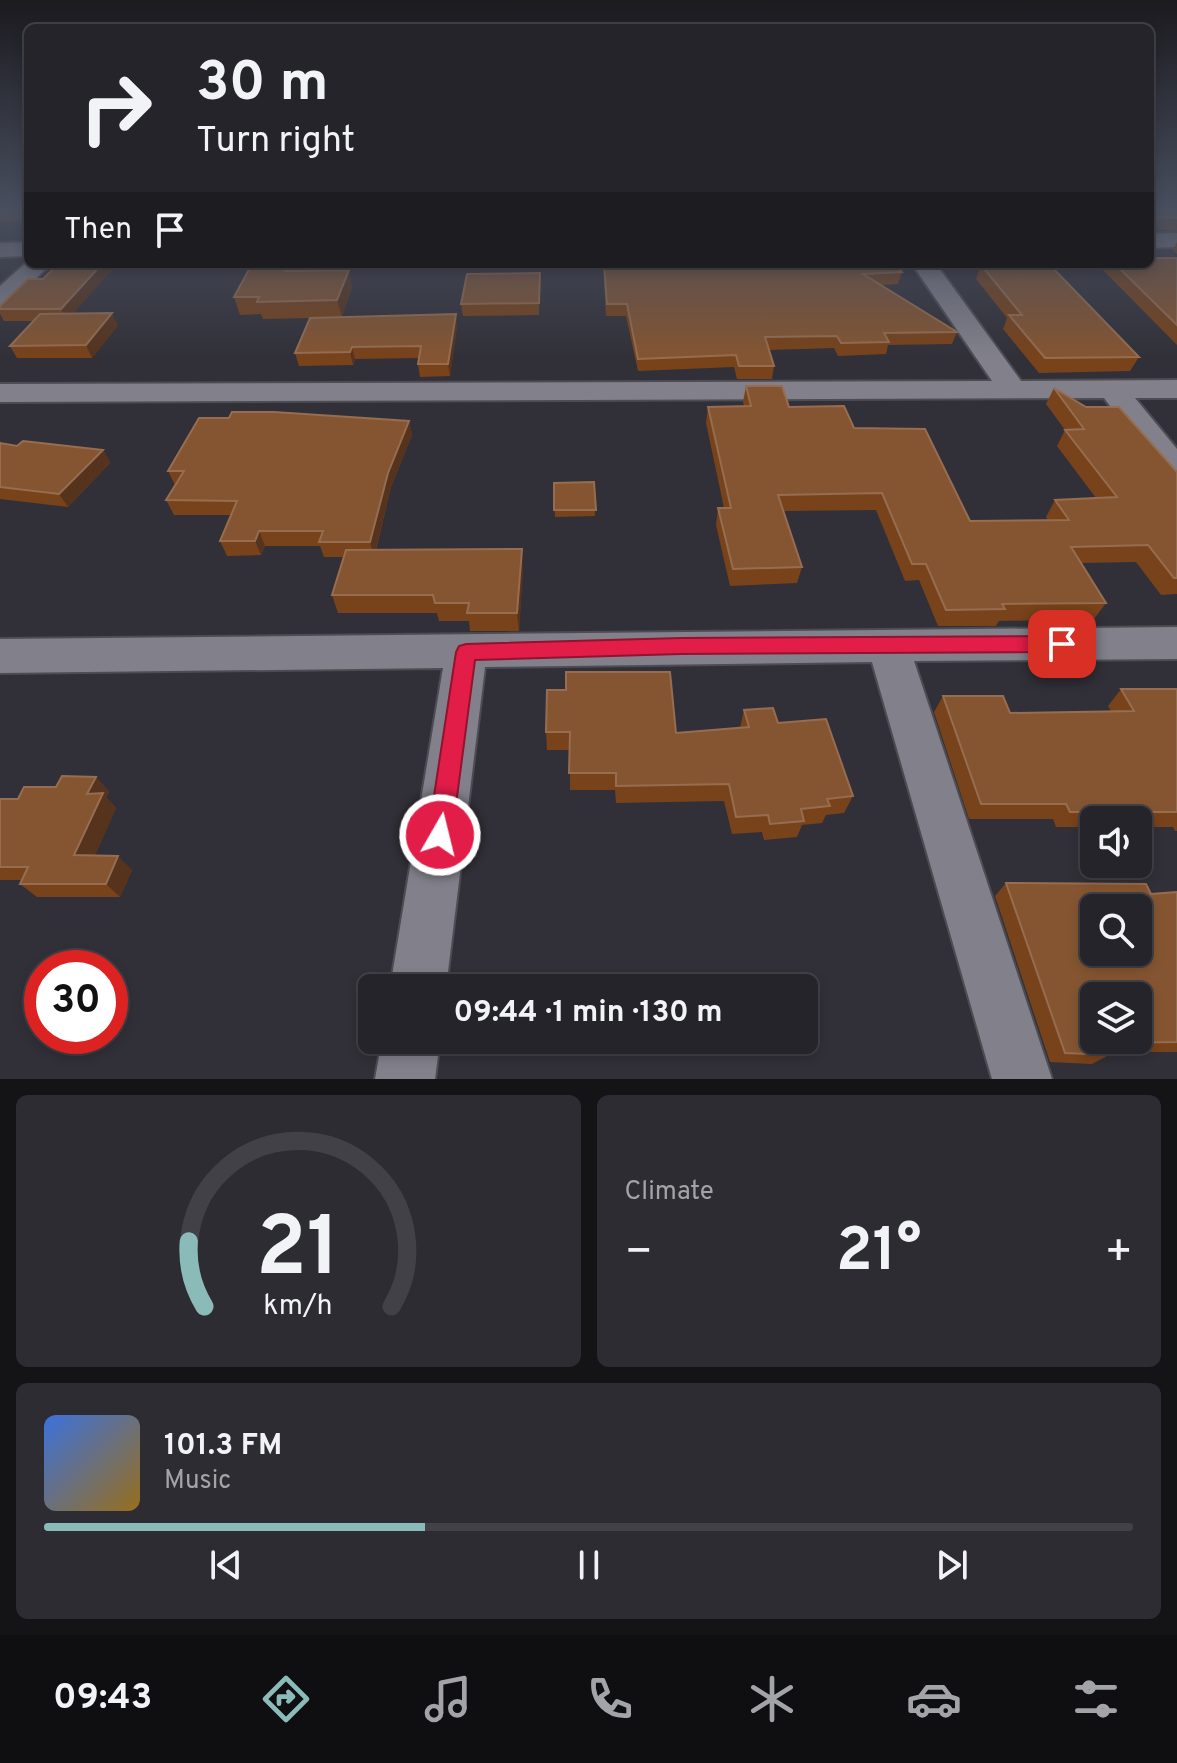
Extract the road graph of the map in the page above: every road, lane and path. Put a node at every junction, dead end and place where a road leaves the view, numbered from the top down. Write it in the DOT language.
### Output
graph roads {
  1 [pos="35,268"];
  2 [pos="927,268"];
  3 [pos="0,299"];
  4 [pos="1177,389"];
  5 [pos="1113,390"];
  6 [pos="1014,391"];
  7 [pos="0,393"];
  8 [pos="1177,471"];
  9 [pos="1177,643"];
  10 [pos="888,645"];
  11 [pos="466,652"];
  12 [pos="0,656"];
  13 [pos="420,974"];
  14 [pos="409,1054"];
  15 [pos="405,1079"];
  16 [pos="1022,1079"];
  1 -- 3 [label="street"];
  2 -- 6 [label="street"];
  4 -- 5 [label="street"];
  5 -- 6 [label="street"];
  5 -- 8 [label="street"];
  6 -- 7 [label="street"];
  9 -- 10 [label="street"];
  10 -- 11 [label="street"];
  10 -- 16 [label="street"];
  11 -- 12 [label="street"];
  11 -- 13 [label="street"];
  14 -- 15 [label="street"];
}
